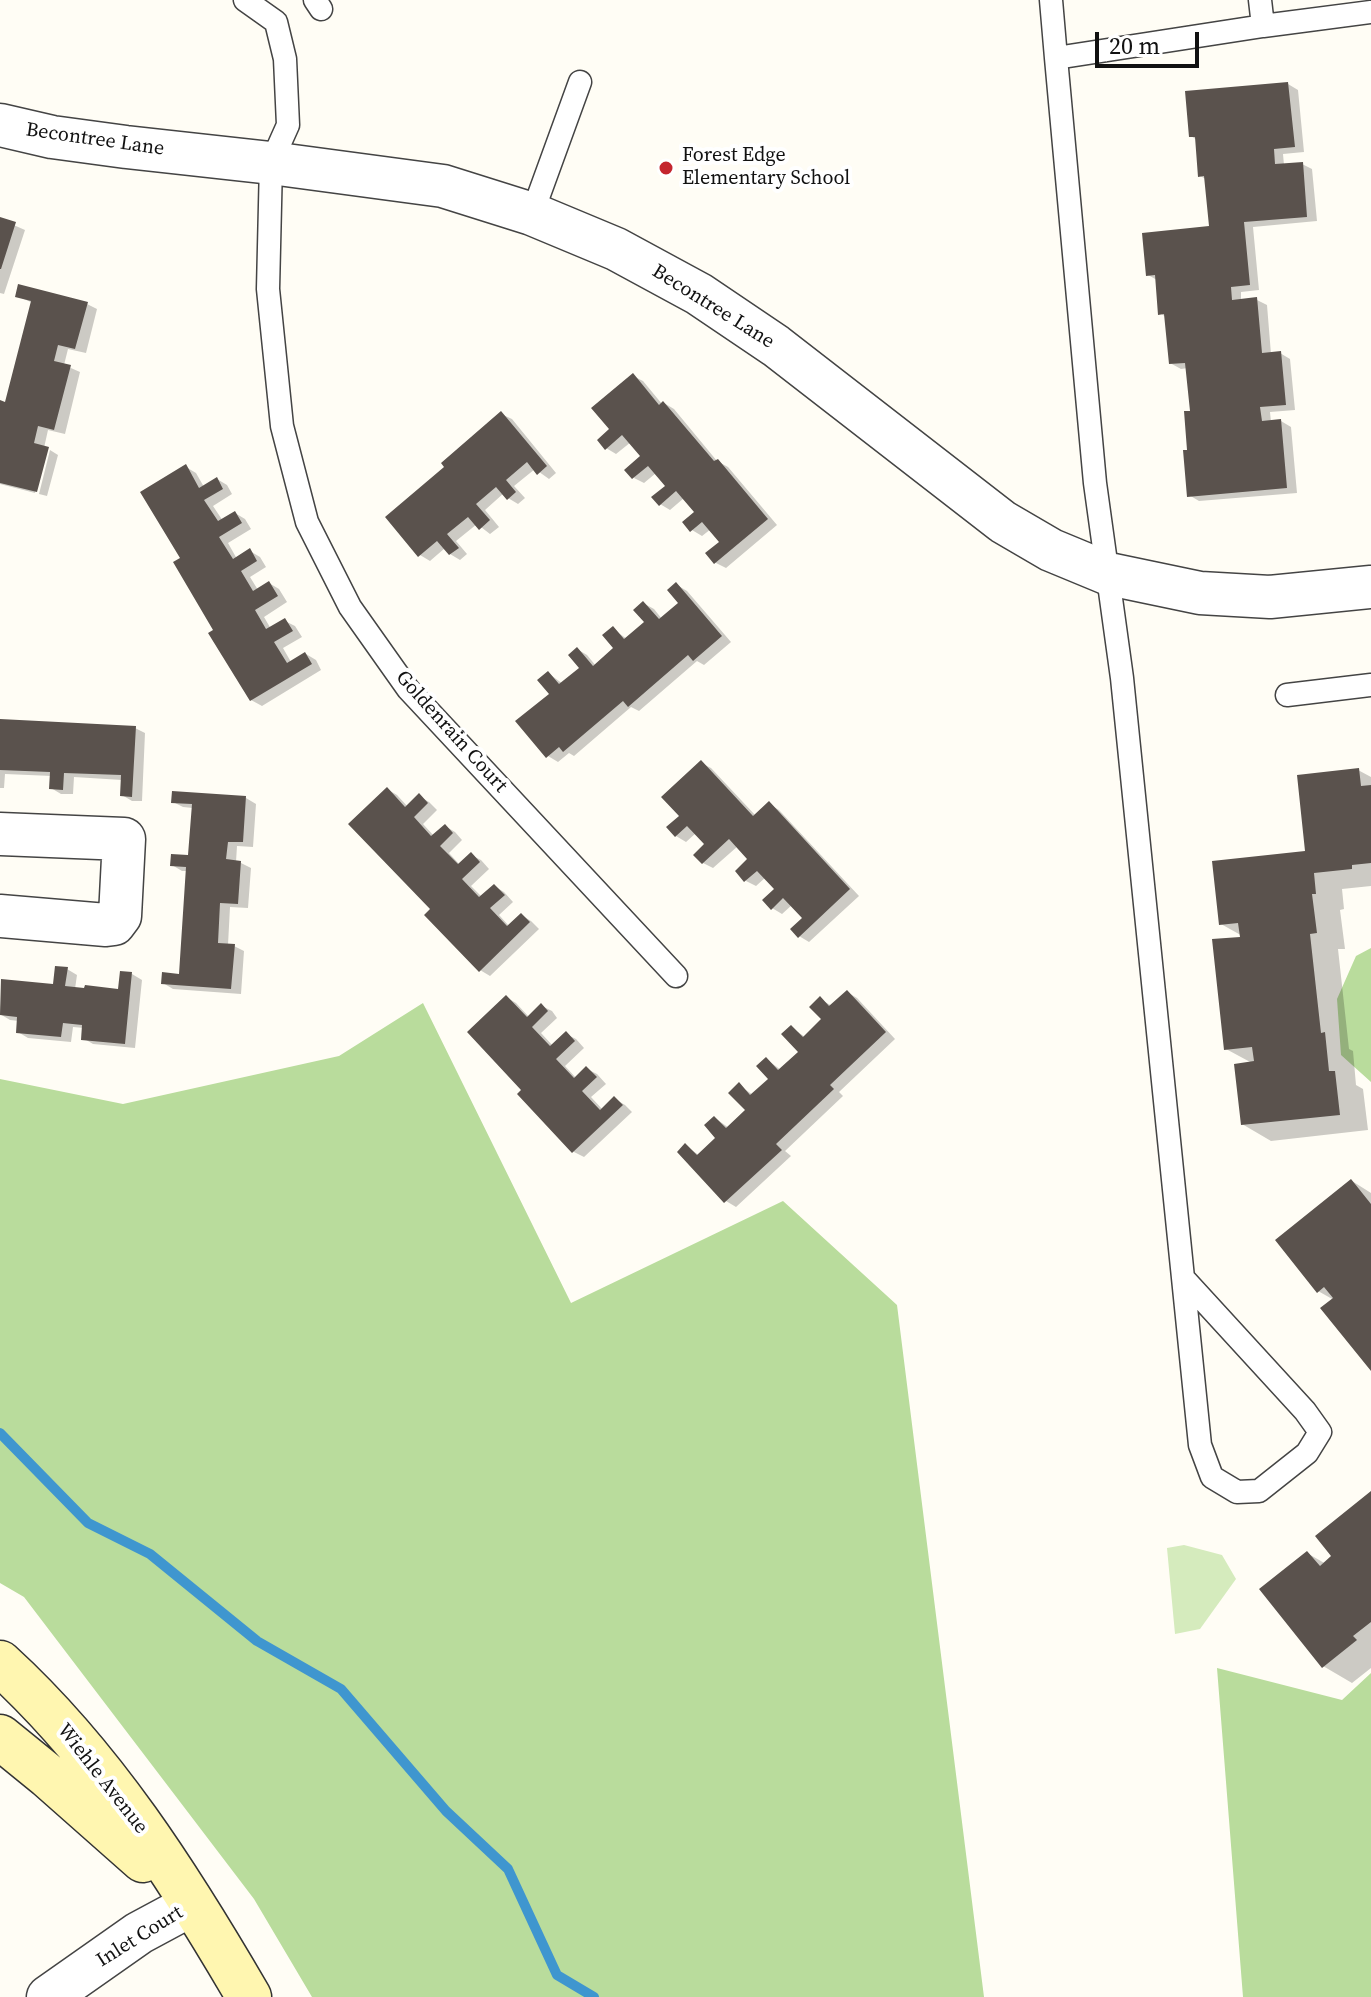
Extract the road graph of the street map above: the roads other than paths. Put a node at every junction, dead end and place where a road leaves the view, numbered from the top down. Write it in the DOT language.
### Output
graph roads {
  1 [pos="245,0"];
  2 [pos="1051,0"];
  3 [pos="1260,0"];
  4 [pos="1371,12"];
  5 [pos="1263,26"];
  6 [pos="1056,58"];
  7 [pos="580,82"];
  8 [pos="0,125"];
  9 [pos="271,163"];
  10 [pos="532,214"];
  11 [pos="1109,574"];
  12 [pos="1371,587"];
  13 [pos="1371,685"];
  14 [pos="1287,695"];
  15 [pos="0,834"];
  16 [pos="0,916"];
  17 [pos="676,976"];
  18 [pos="1184,1279"];
  19 [pos="0,1663"];
  20 [pos="0,1737"];
  21 [pos="193,1904"];
  22 [pos="48,1997"];
  23 [pos="249,1997"];
  1 -- 9 [label="lane"];
  2 -- 6 [label="lane"];
  3 -- 5 [label="lane"];
  4 -- 5 [label="lane"];
  5 -- 6 [label="lane"];
  6 -- 11 [label="lane"];
  7 -- 10 [label="lane"];
  8 -- 9 [label="street, Becontree Lane"];
  9 -- 10 [label="street, Becontree Lane"];
  9 -- 17 [label="lane, Goldenrain Court"];
  10 -- 11 [label="street, Becontree Lane"];
  11 -- 12 [label="street, Becontree Lane"];
  11 -- 18 [label="lane"];
  13 -- 14 [label="lane"];
  15 -- 16 [label="street"];
  18 -- 18 [label="lane"];
  19 -- 21 [label="main road, Wiehle Avenue"];
  20 -- 21 [label="main road, Wiehle Avenue"];
  21 -- 22 [label="street, Inlet Court"];
  21 -- 23 [label="main road, Wiehle Avenue"];
}
